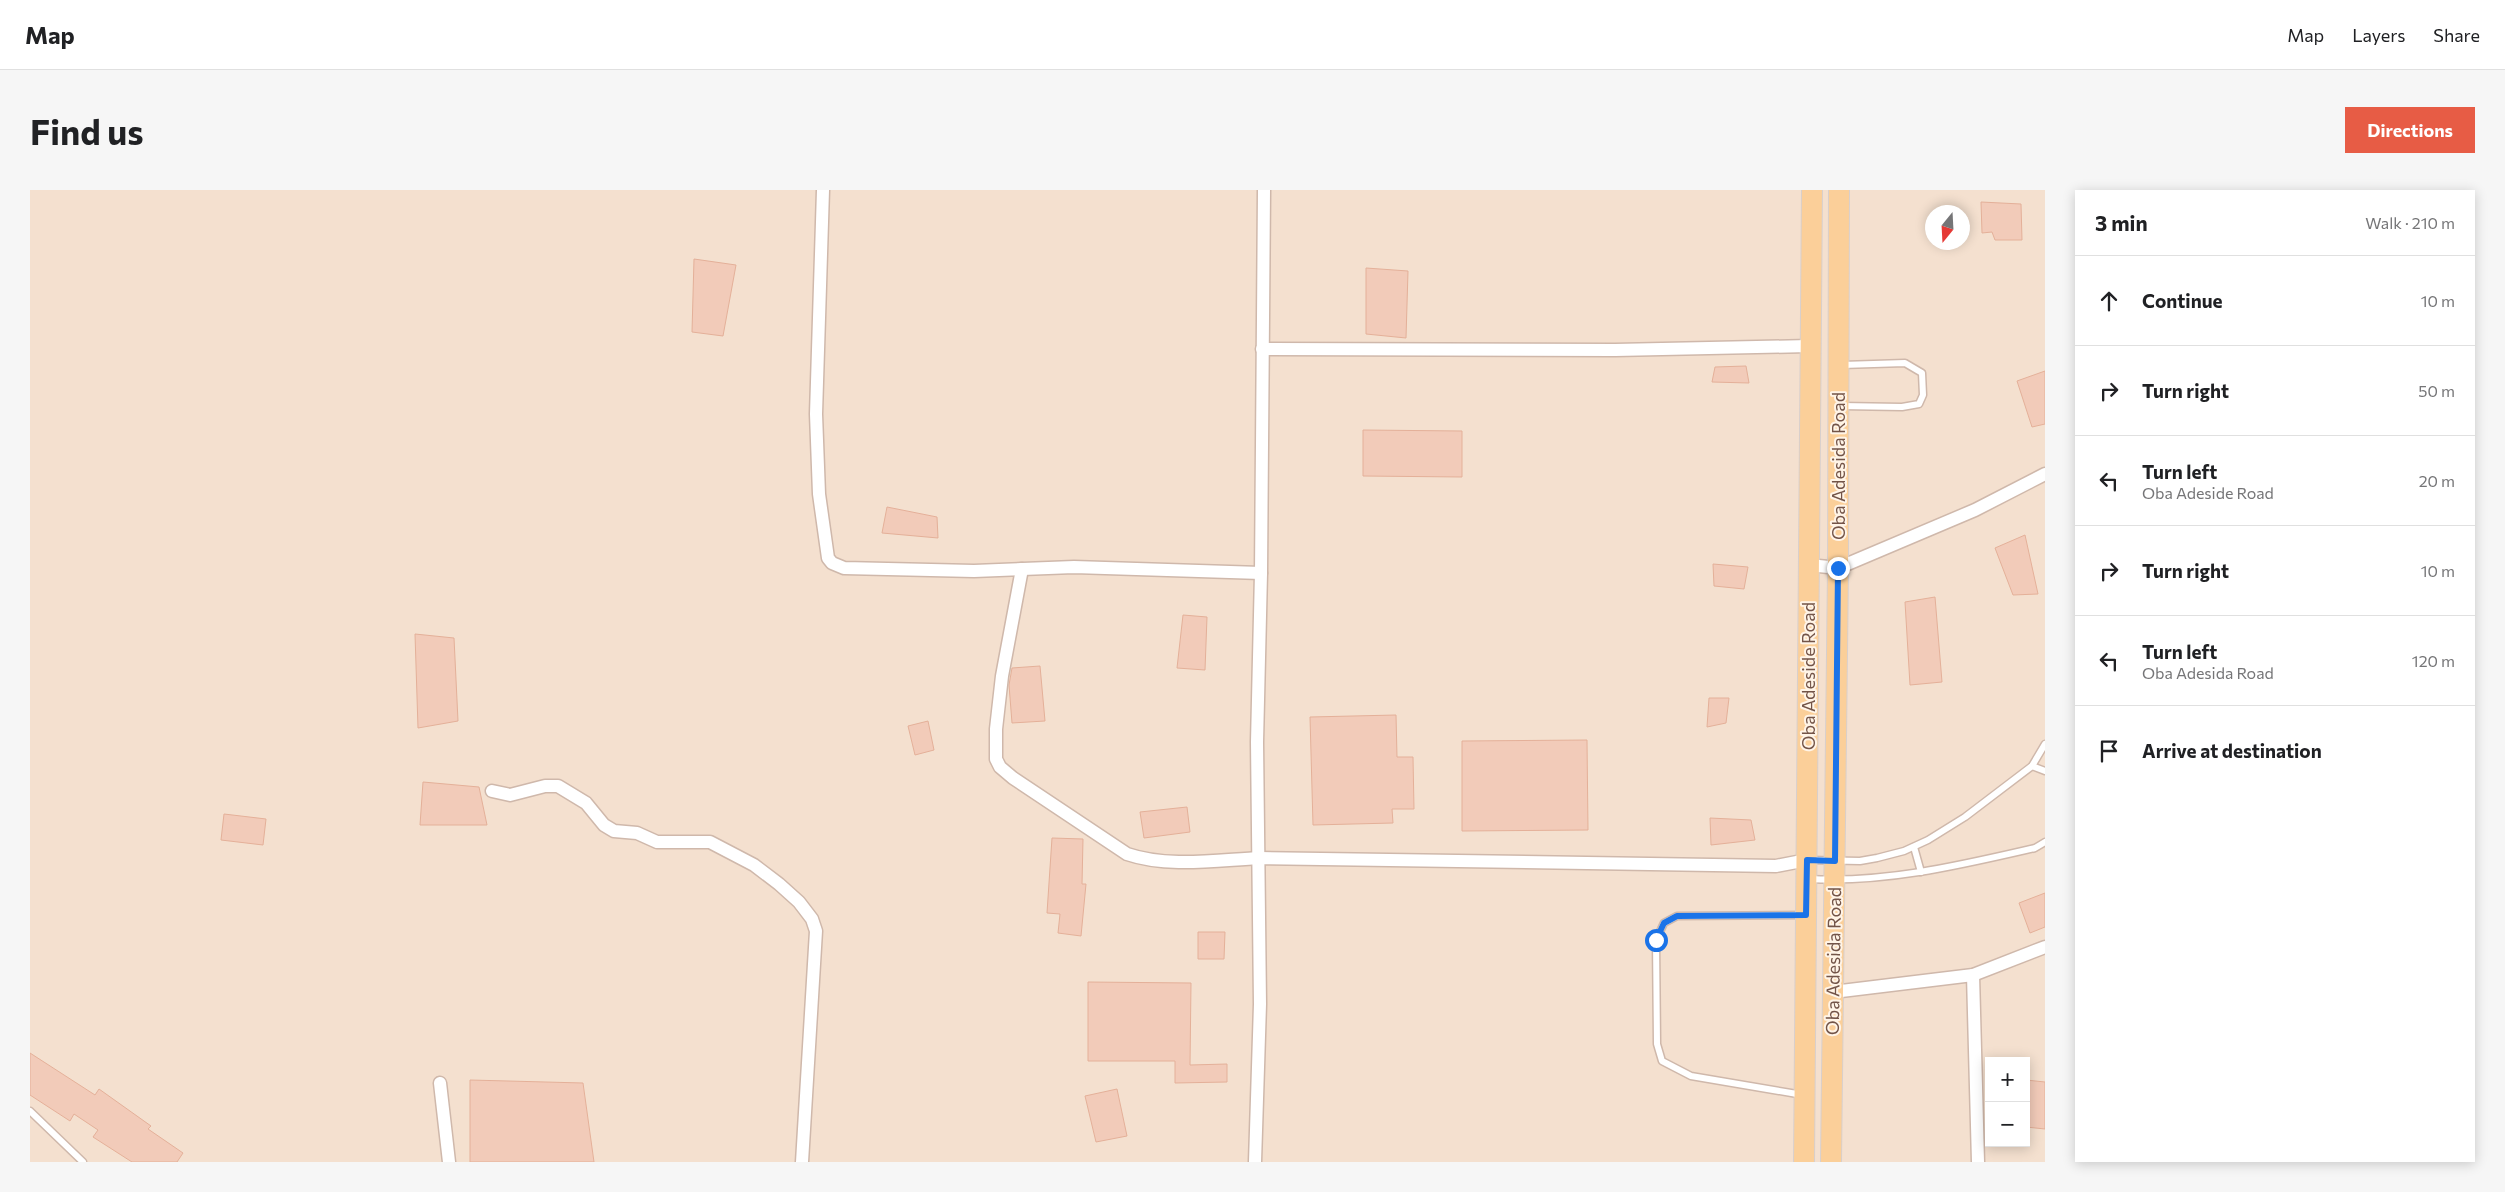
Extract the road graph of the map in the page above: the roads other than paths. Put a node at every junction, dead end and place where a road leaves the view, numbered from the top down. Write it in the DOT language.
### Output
graph roads {
  1 [pos="823,190"];
  2 [pos="1264,190"];
  3 [pos="1812,190"];
  4 [pos="1839,190"];
  5 [pos="1810,346"];
  6 [pos="1262,349"];
  7 [pos="1837,365"];
  8 [pos="1838,406"];
  9 [pos="2045,474"];
  10 [pos="1809,566"];
  11 [pos="1838,568"];
  12 [pos="1022,569"];
  13 [pos="1261,573"];
  14 [pos="2045,744"];
  15 [pos="2032,766"];
  16 [pos="2045,771"];
  17 [pos="492,792"];
  18 [pos="2045,842"];
  19 [pos="1914,847"];
  20 [pos="1260,858"];
  21 [pos="1776,866"];
  22 [pos="1806,870"];
  23 [pos="1834,871"];
  24 [pos="1921,872"];
  25 [pos="1806,915"];
  26 [pos="2045,947"];
  27 [pos="1973,975"];
  28 [pos="1833,992"];
  29 [pos="440,1083"];
  30 [pos="1804,1096"];
  31 [pos="30,1111"];
  32 [pos="84,1162"];
  33 [pos="449,1162"];
  34 [pos="802,1162"];
  35 [pos="1255,1162"];
  36 [pos="1804,1162"];
  37 [pos="1831,1162"];
  38 [pos="1978,1162"];
  1 -- 12 [label="street"];
  2 -- 6 [label="street"];
  3 -- 5 [label="main road, Oba Adeside Road"];
  4 -- 7 [label="main road, Oba Adesida Road"];
  5 -- 6 [label="street"];
  5 -- 10 [label="main road, Oba Adeside Road"];
  6 -- 13 [label="street"];
  7 -- 8 [label="main road, Oba Adesida Road"];
  7 -- 8 [label="lane"];
  8 -- 11 [label="main road, Oba Adesida Road"];
  9 -- 11 [label="street"];
  10 -- 11 [label="street"];
  10 -- 22 [label="main road, Oba Adeside Road"];
  11 -- 23 [label="main road, Oba Adesida Road"];
  12 -- 13 [label="street"];
  12 -- 20 [label="street"];
  13 -- 20 [label="street"];
  14 -- 15 [label="lane"];
  15 -- 16 [label="lane"];
  15 -- 19 [label="lane"];
  17 -- 34 [label="street"];
  18 -- 24 [label="lane"];
  19 -- 23 [label="lane"];
  19 -- 24 [label="lane"];
  20 -- 21 [label="street"];
  20 -- 35 [label="street"];
  21 -- 22 [label="street"];
  21 -- 22 [label="street"];
  22 -- 23 [label="lane"];
  22 -- 23 [label="lane"];
  22 -- 25 [label="main road, Oba Adeside Road"];
  23 -- 24 [label="lane"];
  23 -- 28 [label="main road, Oba Adesida Road"];
  25 -- 30 [label="main road, Oba Adeside Road"];
  25 -- 30 [label="lane"];
  26 -- 27 [label="street"];
  27 -- 28 [label="street"];
  27 -- 38 [label="street"];
  28 -- 37 [label="main road, Oba Adesida Road"];
  29 -- 33 [label="street"];
  30 -- 36 [label="main road, Oba Adeside Road"];
  31 -- 32 [label="lane"];
}
